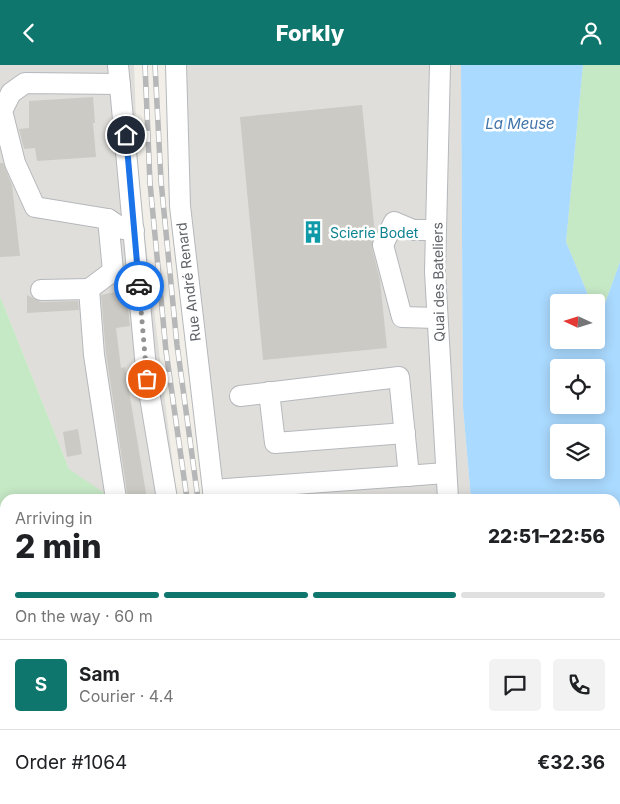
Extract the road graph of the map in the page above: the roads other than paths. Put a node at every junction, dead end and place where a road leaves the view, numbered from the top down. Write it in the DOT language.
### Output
graph roads {
  1 [pos="176,65"];
  2 [pos="440,65"];
  3 [pos="119,75"];
  4 [pos="108,219"];
  5 [pos="134,230"];
  6 [pos="436,230"];
  7 [pos="138,268"];
  8 [pos="112,271"];
  9 [pos="89,289"];
  10 [pos="41,290"];
  11 [pos="437,318"];
  12 [pos="269,393"];
  13 [pos="240,396"];
  14 [pos="404,433"];
  15 [pos="446,473"];
  16 [pos="409,476"];
  17 [pos="115,494"];
  18 [pos="167,494"];
  19 [pos="213,494"];
  20 [pos="223,494"];
  21 [pos="448,494"];
  1 -- 19 [label="street, Rue André Renard"];
  2 -- 6 [label="street, Quai des Bateliers"];
  3 -- 4 [label="street"];
  3 -- 5 [label="street"];
  4 -- 5 [label="street"];
  4 -- 8 [label="street"];
  5 -- 7 [label="street"];
  6 -- 11 [label="street, Quai des Bateliers"];
  6 -- 11 [label="street"];
  7 -- 8 [label="street"];
  7 -- 18 [label="street"];
  8 -- 9 [label="street"];
  9 -- 10 [label="street"];
  9 -- 17 [label="street"];
  11 -- 15 [label="street, Quai des Bateliers"];
  12 -- 13 [label="street"];
  12 -- 14 [label="street"];
  12 -- 14 [label="street"];
  14 -- 16 [label="street"];
  15 -- 16 [label="street"];
  15 -- 21 [label="street, Quai des Bateliers"];
  16 -- 20 [label="street"];
}
